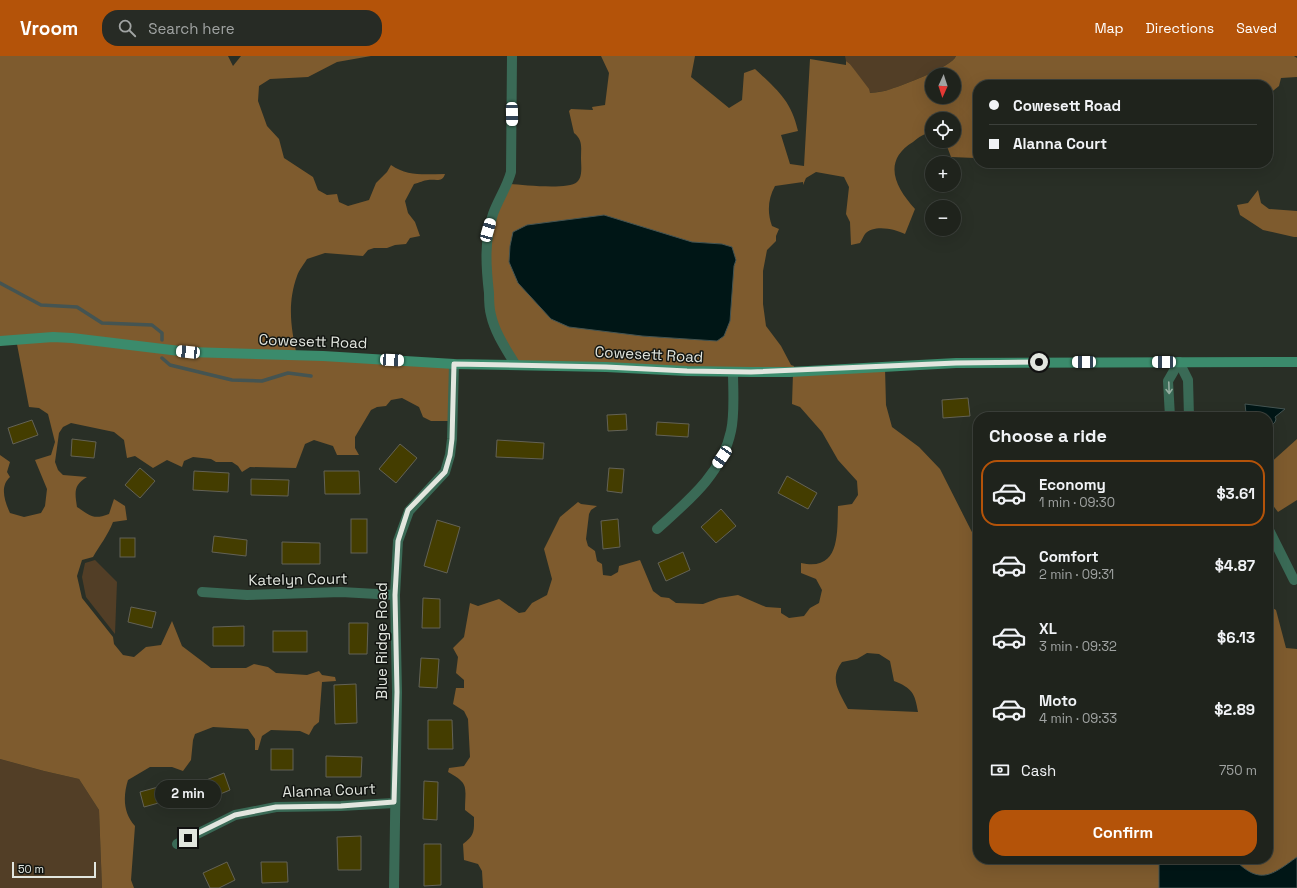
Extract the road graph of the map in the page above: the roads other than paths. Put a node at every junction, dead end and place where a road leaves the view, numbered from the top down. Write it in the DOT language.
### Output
graph roads {
  1 [pos="512,56"];
  2 [pos="0,341"];
  3 [pos="1179,362"];
  4 [pos="1297,362"];
  5 [pos="454,364"];
  6 [pos="515,364"];
  7 [pos="733,372"];
  8 [pos="1170,412"];
  9 [pos="1189,412"];
  10 [pos="657,529"];
  11 [pos="1273,538"];
  12 [pos="1294,580"];
  13 [pos="202,592"];
  14 [pos="395,595"];
  15 [pos="394,802"];
  16 [pos="177,844"];
  17 [pos="394,888"];
  1 -- 6 [label="street"];
  2 -- 5 [label="main road, Cowesett Road"];
  3 -- 4 [label="main road, Cowesett Road"];
  3 -- 7 [label="main road, Cowesett Road"];
  3 -- 8 [label="street, one-way"];
  3 -- 9 [label="street"];
  5 -- 6 [label="main road, Cowesett Road"];
  5 -- 14 [label="street, Blue Ridge Road"];
  6 -- 7 [label="main road, Cowesett Road"];
  7 -- 10 [label="street"];
  11 -- 12 [label="street"];
  13 -- 14 [label="street, Katelyn Court"];
  14 -- 15 [label="street, Blue Ridge Road"];
  15 -- 16 [label="street, Alanna Court"];
  15 -- 17 [label="street, Blue Ridge Road"];
}
